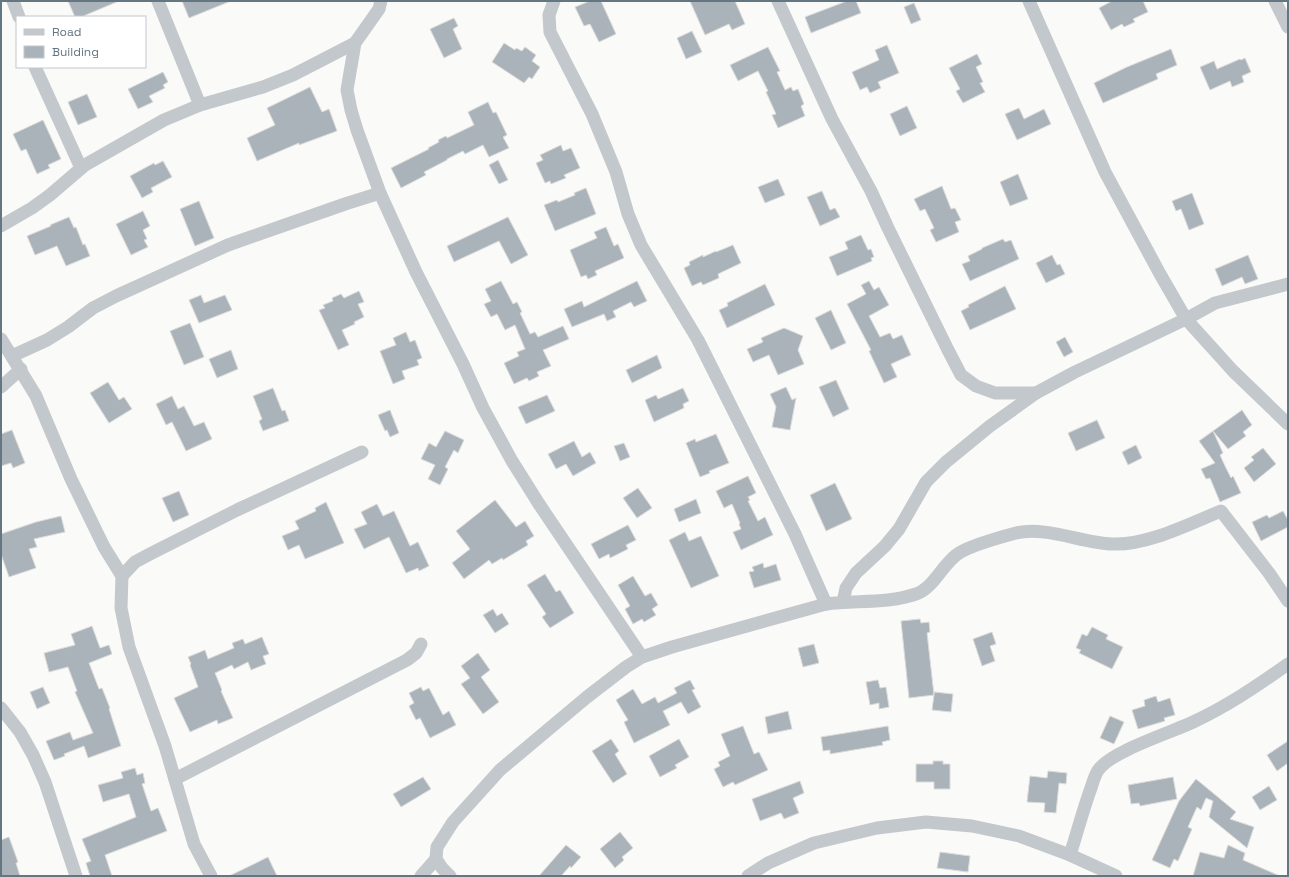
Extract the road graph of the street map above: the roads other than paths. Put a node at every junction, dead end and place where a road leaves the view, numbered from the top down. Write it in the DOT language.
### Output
graph roads {
  1 [pos="13,1"];
  2 [pos="158,1"];
  3 [pos="381,1"];
  4 [pos="554,1"];
  5 [pos="778,1"];
  6 [pos="1029,1"];
  7 [pos="1275,1"];
  8 [pos="19,16"];
  9 [pos="1288,27"];
  10 [pos="355,43"];
  11 [pos="36,68"];
  12 [pos="200,105"];
  13 [pos="81,168"];
  14 [pos="380,193"];
  15 [pos="1,226"];
  16 [pos="1288,284"];
  17 [pos="1186,319"];
  18 [pos="1,339"];
  19 [pos="12,356"];
  20 [pos="21,370"];
  21 [pos="1,387"];
  22 [pos="1036,393"];
  23 [pos="1288,424"];
  24 [pos="362,452"];
  25 [pos="122,576"];
  26 [pos="1288,601"];
  27 [pos="843,602"];
  28 [pos="826,604"];
  29 [pos="421,644"];
  30 [pos="642,656"];
  31 [pos="1288,664"];
  32 [pos="1,708"];
  33 [pos="175,779"];
  34 [pos="1070,856"];
  35 [pos="436,859"];
  36 [pos="76,876"];
  37 [pos="212,876"];
  38 [pos="421,876"];
  39 [pos="450,876"];
  40 [pos="748,876"];
  41 [pos="1116,876"];
  1 -- 8 [label="street"];
  2 -- 12 [label="street"];
  3 -- 10 [label="street"];
  4 -- 28 [label="street"];
  5 -- 22 [label="street"];
  6 -- 17 [label="street"];
  7 -- 9 [label="street"];
  10 -- 12 [label="street"];
  10 -- 14 [label="street"];
  11 -- 13 [label="street"];
  12 -- 13 [label="street"];
  13 -- 15 [label="street"];
  14 -- 19 [label="street"];
  14 -- 30 [label="street"];
  16 -- 17 [label="street"];
  17 -- 22 [label="street"];
  17 -- 23 [label="street"];
  18 -- 19 [label="street"];
  19 -- 20 [label="street"];
  20 -- 21 [label="street"];
  20 -- 25 [label="street"];
  22 -- 27 [label="street"];
  24 -- 25 [label="street"];
  25 -- 33 [label="street"];
  26 -- 27 [label="street"];
  27 -- 28 [label="street"];
  28 -- 30 [label="street"];
  29 -- 33 [label="street"];
  30 -- 35 [label="street"];
  31 -- 34 [label="street"];
  32 -- 36 [label="street"];
  33 -- 37 [label="street"];
  34 -- 40 [label="street"];
  34 -- 41 [label="street"];
  35 -- 38 [label="street"];
  35 -- 39 [label="street"];
}
